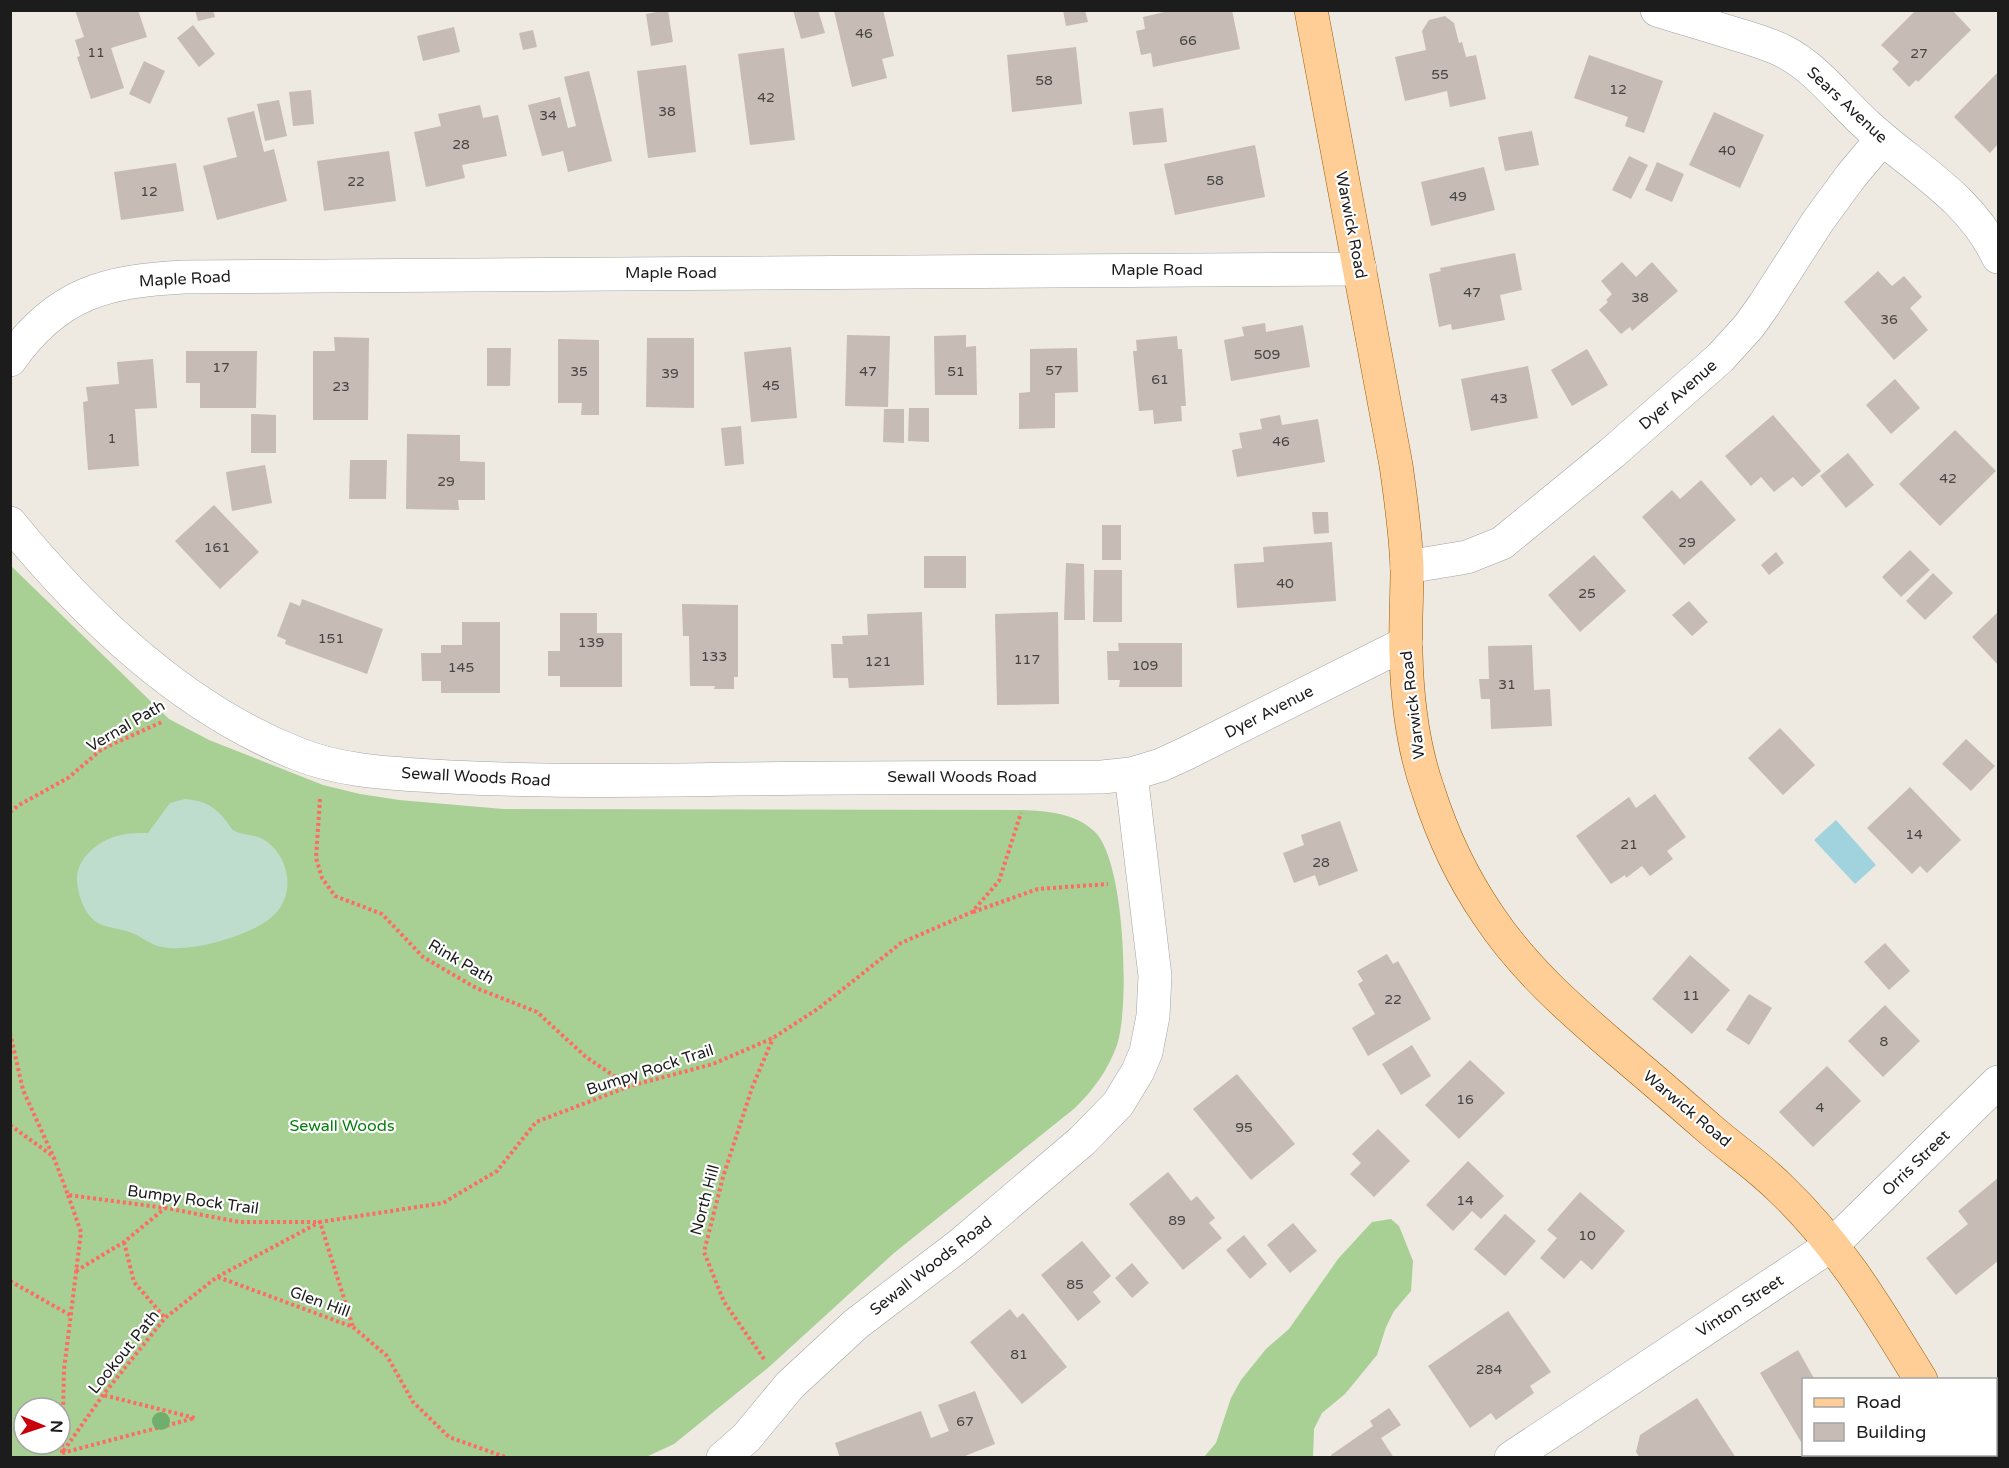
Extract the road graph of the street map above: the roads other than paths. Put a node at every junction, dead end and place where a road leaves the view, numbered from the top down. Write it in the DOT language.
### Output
graph roads {
  1 [pos="1311,10"];
  2 [pos="1657,10"];
  3 [pos="1882,139"];
  4 [pos="1998,257"];
  5 [pos="1360,269"];
  6 [pos="10,360"];
  7 [pos="10,523"];
  8 [pos="1407,567"];
  9 [pos="1406,643"];
  10 [pos="1131,774"];
  11 [pos="1998,1082"];
  12 [pos="1833,1244"];
  13 [pos="1920,1378"];
  14 [pos="723,1458"];
  15 [pos="1511,1458"];
  1 -- 5 [label="main road, Warwick Road"];
  2 -- 3 [label="street, Sears Avenue"];
  3 -- 4 [label="street, Sears Avenue"];
  3 -- 8 [label="street, Dyer Avenue"];
  5 -- 6 [label="street, Maple Road"];
  5 -- 8 [label="main road, Warwick Road"];
  7 -- 10 [label="street, Sewall Woods Road"];
  8 -- 9 [label="main road, Warwick Road"];
  9 -- 10 [label="street, Dyer Avenue"];
  9 -- 12 [label="main road, Warwick Road"];
  10 -- 14 [label="street, Sewall Woods Road"];
  11 -- 12 [label="street, Orris Street"];
  12 -- 13 [label="main road"];
  12 -- 15 [label="street, Vinton Street"];
}
